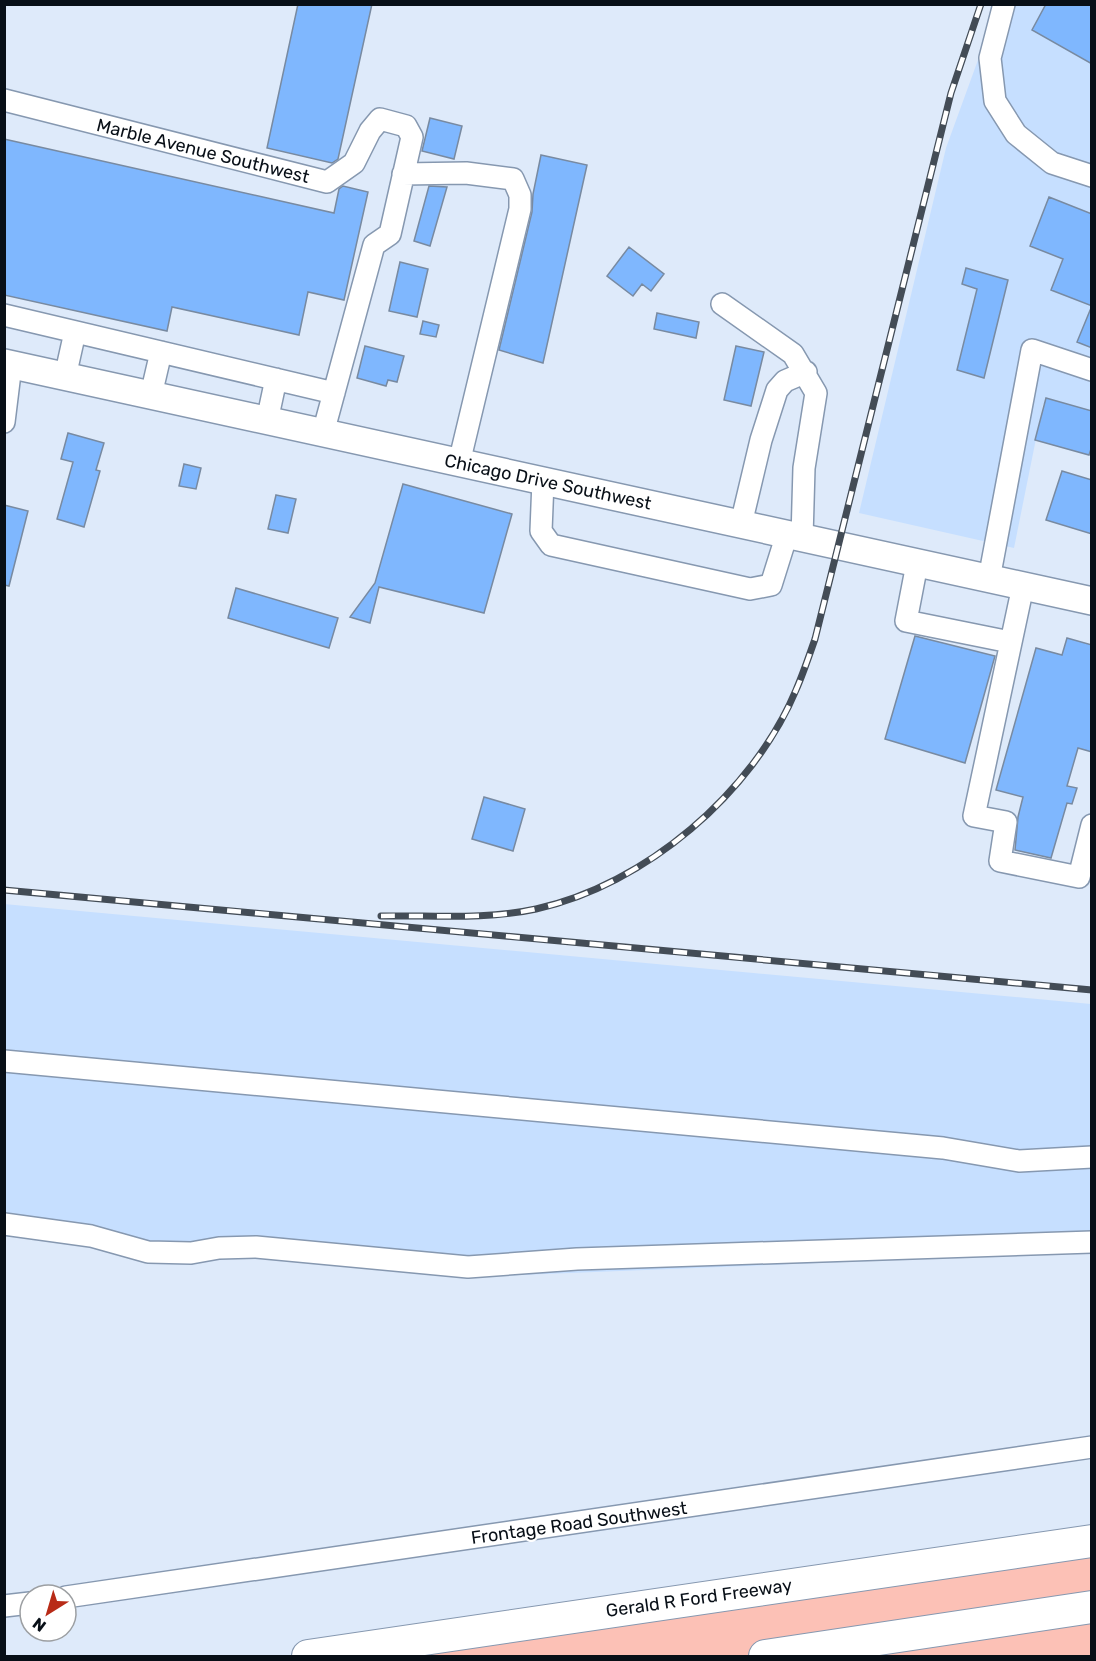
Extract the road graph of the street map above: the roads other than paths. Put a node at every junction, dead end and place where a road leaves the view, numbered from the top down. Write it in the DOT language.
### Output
graph roads {
  1 [pos="1004,4"];
  2 [pos="4,100"];
  3 [pos="403,174"];
  4 [pos="1092,176"];
  5 [pos="722,304"];
  6 [pos="4,315"];
  7 [pos="75,332"];
  8 [pos="161,352"];
  9 [pos="8,364"];
  10 [pos="1092,370"];
  11 [pos="806,372"];
  12 [pos="65,377"];
  13 [pos="276,379"];
  14 [pos="334,393"];
  15 [pos="151,395"];
  16 [pos="267,420"];
  17 [pos="4,422"];
  18 [pos="323,433"];
  19 [pos="459,463"];
  20 [pos="543,481"];
  21 [pos="741,524"];
  22 [pos="795,536"];
  23 [pos="917,564"];
  24 [pos="990,579"];
  25 [pos="1023,586"];
  26 [pos="1092,601"];
  27 [pos="1010,642"];
  28 [pos="1092,825"];
  29 [pos="4,1061"];
  30 [pos="1092,1156"];
  31 [pos="4,1224"];
  32 [pos="1092,1242"];
  33 [pos="1092,1447"];
  34 [pos="1092,1541"];
  35 [pos="78,1595"];
  36 [pos="1092,1607"];
  37 [pos="308,1656"];
  38 [pos="765,1656"];
  1 -- 4 [label="street"];
  2 -- 3 [label="street, Marble Avenue Southwest"];
  3 -- 14 [label="street, Marble Avenue Southwest"];
  3 -- 19 [label="street"];
  5 -- 11 [label="street"];
  6 -- 7 [label="street"];
  7 -- 8 [label="street"];
  7 -- 12 [label="street"];
  8 -- 13 [label="street"];
  8 -- 15 [label="street"];
  9 -- 12 [label="main road, Chicago Drive Southwest"];
  9 -- 17 [label="street"];
  10 -- 24 [label="street"];
  11 -- 21 [label="street"];
  11 -- 22 [label="street"];
  12 -- 15 [label="main road, Chicago Drive Southwest"];
  13 -- 14 [label="street"];
  13 -- 16 [label="street"];
  14 -- 18 [label="street, Marble Avenue Southwest"];
  15 -- 16 [label="main road, Chicago Drive Southwest"];
  16 -- 18 [label="main road, Chicago Drive Southwest"];
  18 -- 19 [label="main road, Chicago Drive Southwest"];
  19 -- 20 [label="main road, Chicago Drive Southwest"];
  20 -- 21 [label="main road, Chicago Drive Southwest"];
  20 -- 22 [label="street"];
  21 -- 22 [label="main road, Chicago Drive Southwest"];
  22 -- 23 [label="main road, Chicago Drive Southwest"];
  23 -- 24 [label="main road, Chicago Drive Southwest"];
  23 -- 27 [label="street"];
  24 -- 25 [label="main road, Chicago Drive Southwest"];
  25 -- 26 [label="main road, Chicago Drive Southwest"];
  25 -- 27 [label="street"];
  27 -- 28 [label="street"];
  29 -- 30 [label="street"];
  31 -- 32 [label="street"];
  33 -- 35 [label="street, Frontage Road Southwest"];
  34 -- 37 [label="highway, Gerald R Ford Freeway"];
  36 -- 38 [label="highway"];
}
